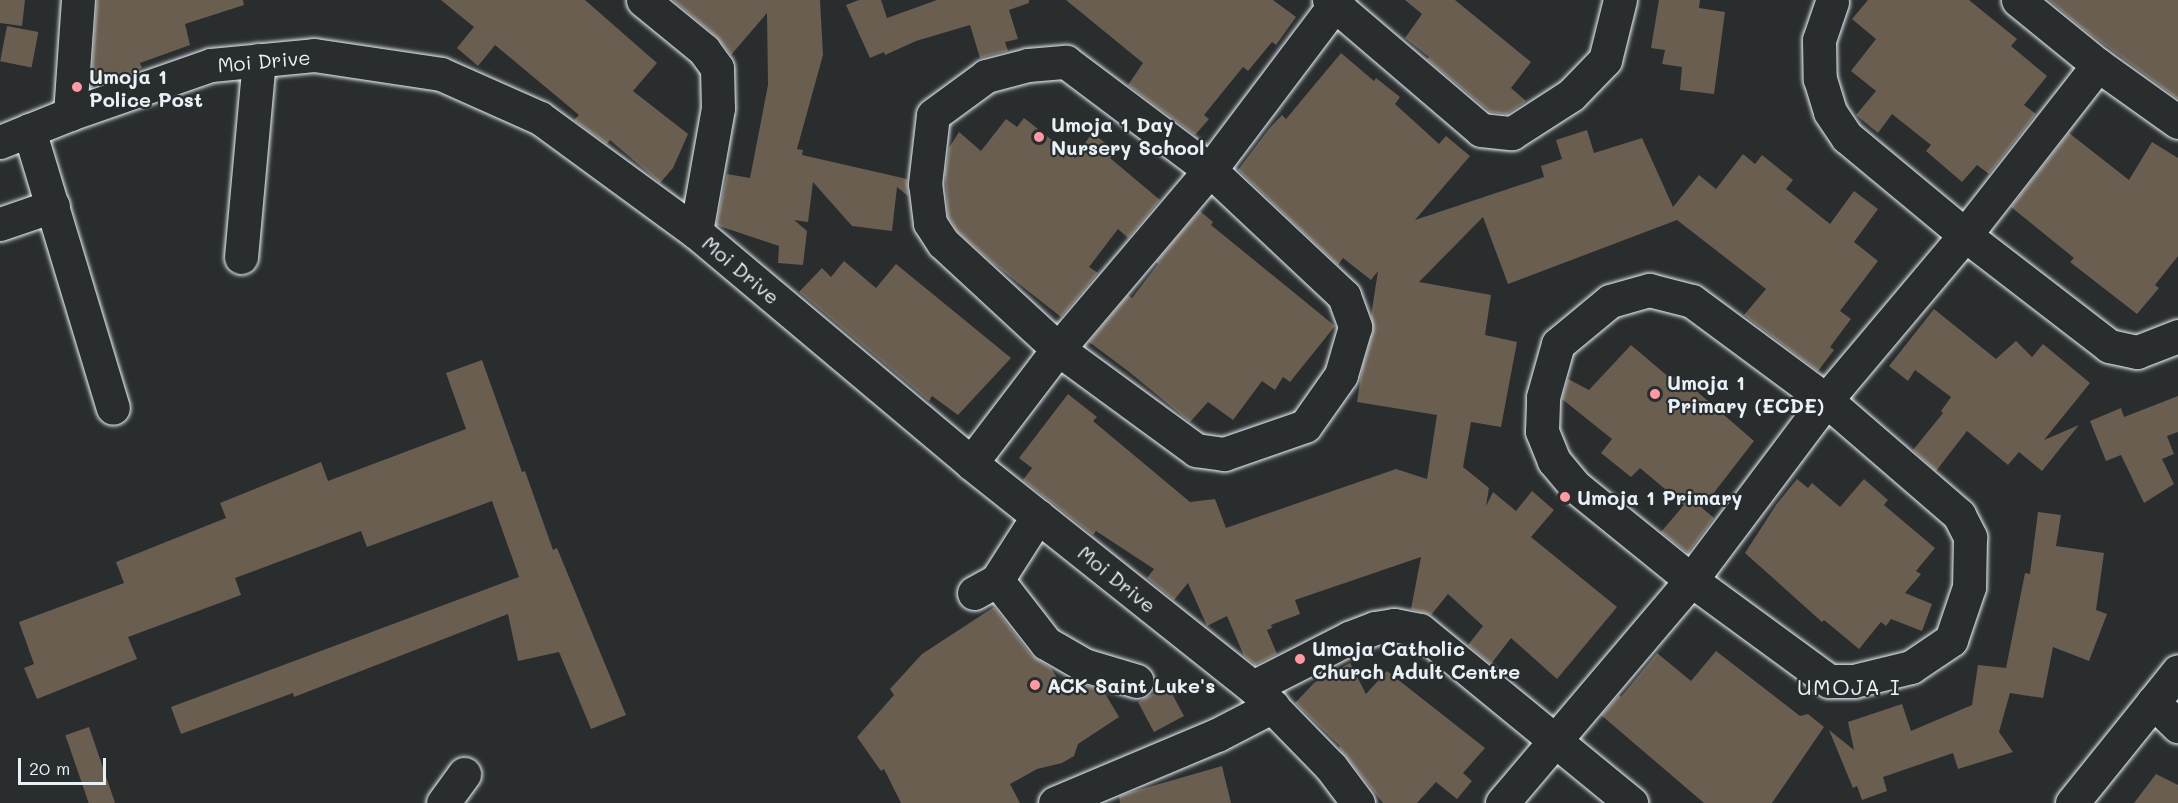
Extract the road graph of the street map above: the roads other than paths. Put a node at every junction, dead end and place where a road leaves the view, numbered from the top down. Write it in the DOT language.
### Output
graph roads {
  1 [pos="78,0"];
  2 [pos="643,0"];
  3 [pos="1620,0"];
  4 [pos="2018,0"];
  5 [pos="1334,1"];
  6 [pos="1832,2"];
  7 [pos="259,60"];
  8 [pos="2098,66"];
  9 [pos="70,114"];
  10 [pos="2178,122"];
  11 [pos="15,136"];
  12 [pos="1210,170"];
  13 [pos="53,206"];
  14 [pos="0,224"];
  15 [pos="696,232"];
  16 [pos="1965,235"];
  17 [pos="241,257"];
  18 [pos="2178,336"];
  19 [pos="1058,349"];
  20 [pos="1826,400"];
  21 [pos="113,408"];
  22 [pos="971,463"];
  23 [pos="1038,516"];
  24 [pos="1691,580"];
  25 [pos="2178,671"];
  26 [pos="1137,681"];
  27 [pos="1263,697"];
  28 [pos="2153,702"];
  29 [pos="2178,726"];
  30 [pos="1556,740"];
  31 [pos="464,774"];
  32 [pos="443,803"];
  33 [pos="1056,803"];
  34 [pos="1358,803"];
  35 [pos="1502,803"];
  36 [pos="1631,803"];
  37 [pos="2072,803"];
  1 -- 9 [label="street"];
  2 -- 15 [label="street"];
  3 -- 5 [label="street"];
  4 -- 8 [label="street"];
  5 -- 12 [label="street"];
  6 -- 16 [label="street"];
  7 -- 9 [label="street, Moi Drive"];
  7 -- 15 [label="street, Moi Drive"];
  7 -- 17 [label="street"];
  8 -- 10 [label="street"];
  8 -- 16 [label="street"];
  9 -- 11 [label="street, Moi Drive"];
  11 -- 13 [label="street"];
  12 -- 19 [label="street"];
  12 -- 19 [label="street"];
  12 -- 19 [label="street"];
  13 -- 14 [label="street"];
  13 -- 21 [label="street"];
  15 -- 22 [label="street, Moi Drive"];
  16 -- 18 [label="street"];
  16 -- 20 [label="street"];
  19 -- 22 [label="street"];
  20 -- 24 [label="street"];
  20 -- 24 [label="street"];
  20 -- 24 [label="street"];
  22 -- 23 [label="street, Moi Drive"];
  23 -- 26 [label="street"];
  23 -- 27 [label="street, Moi Drive"];
  24 -- 30 [label="street"];
  25 -- 28 [label="street"];
  27 -- 30 [label="street"];
  27 -- 33 [label="street"];
  27 -- 34 [label="street, Moi Drive"];
  28 -- 29 [label="street"];
  28 -- 37 [label="street"];
  30 -- 35 [label="street"];
  30 -- 36 [label="street"];
  31 -- 32 [label="street"];
}
